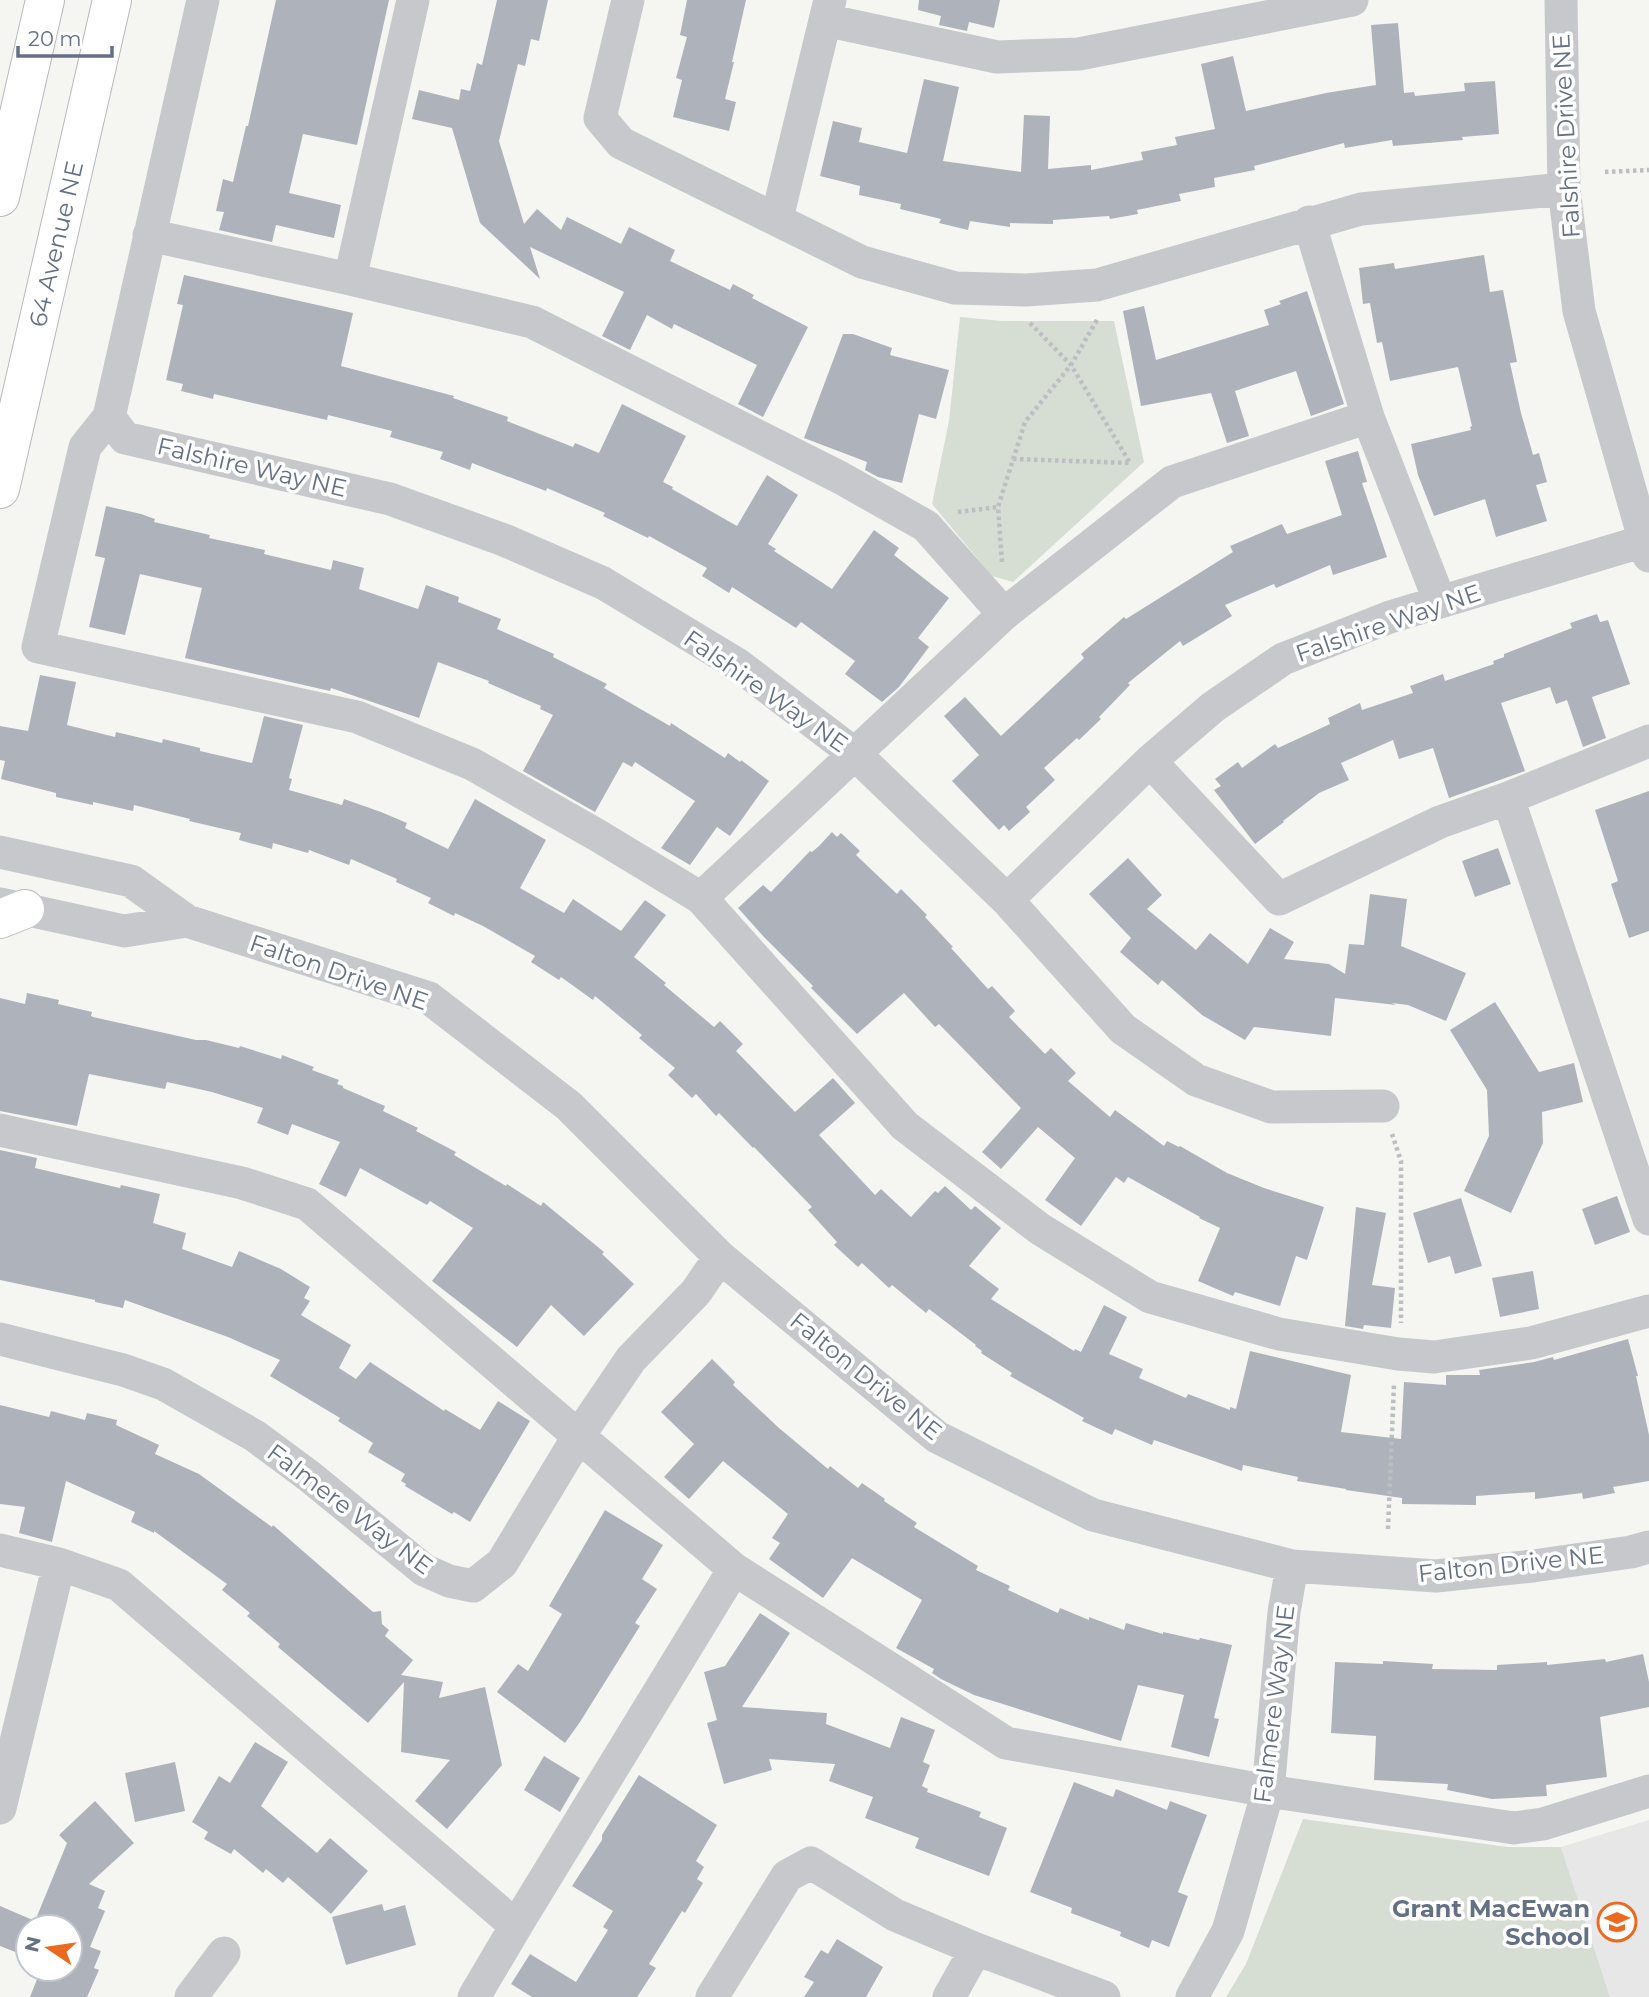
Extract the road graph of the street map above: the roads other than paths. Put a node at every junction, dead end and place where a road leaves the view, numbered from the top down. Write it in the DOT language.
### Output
graph roads {
  1 [pos="45,0"];
  2 [pos="112,0"];
  3 [pos="203,0"];
  4 [pos="413,0"];
  5 [pos="628,0"];
  6 [pos="1352,0"];
  7 [pos="1561,0"];
  8 [pos="827,10"];
  9 [pos="1563,190"];
  10 [pos="0,197"];
  11 [pos="777,218"];
  12 [pos="1309,222"];
  13 [pos="149,235"];
  14 [pos="350,279"];
  15 [pos="109,417"];
  16 [pos="1368,417"];
  17 [pos="0,489"];
  18 [pos="1647,549"];
  19 [pos="1440,602"];
  20 [pos="998,608"];
  21 [pos="1649,741"];
  22 [pos="856,754"];
  23 [pos="1150,761"];
  24 [pos="1508,798"];
  25 [pos="0,852"];
  26 [pos="701,898"];
  27 [pos="1007,900"];
  28 [pos="8,911"];
  29 [pos="187,921"];
  30 [pos="1383,1106"];
  31 [pos="0,1130"];
  32 [pos="1649,1219"];
  33 [pos="720,1257"];
  34 [pos="1649,1311"];
  35 [pos="0,1339"];
  36 [pos="578,1437"];
  37 [pos="1649,1547"];
  38 [pos="0,1550"];
  39 [pos="59,1563"];
  40 [pos="1292,1566"];
  41 [pos="734,1569"];
  42 [pos="1268,1791"];
  43 [pos="1649,1791"];
  44 [pos="0,1808"];
  45 [pos="516,1926"];
  46 [pos="976,1949"];
  47 [pos="224,1953"];
  48 [pos="191,1997"];
  49 [pos="474,1997"];
  50 [pos="712,1997"];
  51 [pos="949,1997"];
  52 [pos="1104,1997"];
  53 [pos="1192,1997"];
  1 -- 10 [label="main road"];
  2 -- 17 [label="main road, 64 Avenue NE"];
  3 -- 13 [label="street"];
  4 -- 14 [label="street"];
  5 -- 11 [label="street"];
  6 -- 8 [label="street"];
  7 -- 9 [label="street, Falshire Drive NE"];
  8 -- 11 [label="street"];
  9 -- 12 [label="street"];
  9 -- 18 [label="street, Falshire Drive NE"];
  11 -- 12 [label="street"];
  12 -- 16 [label="street"];
  13 -- 14 [label="street"];
  13 -- 15 [label="street"];
  14 -- 20 [label="street"];
  15 -- 22 [label="street, Falshire Way NE"];
  15 -- 26 [label="street"];
  16 -- 19 [label="street"];
  16 -- 20 [label="street"];
  18 -- 19 [label="street, Falshire Way NE"];
  19 -- 23 [label="street, Falshire Way NE"];
  20 -- 22 [label="street"];
  21 -- 24 [label="street"];
  22 -- 26 [label="street"];
  22 -- 27 [label="street, Falshire Way NE"];
  23 -- 24 [label="street"];
  23 -- 27 [label="street, Falshire Way NE"];
  24 -- 32 [label="street"];
  25 -- 29 [label="street, Falton Drive NE"];
  26 -- 34 [label="street"];
  27 -- 30 [label="street"];
  28 -- 29 [label="street, Falton Drive NE"];
  29 -- 33 [label="street, Falton Drive NE"];
  31 -- 36 [label="street"];
  33 -- 36 [label="street, Falmere Way NE"];
  33 -- 40 [label="street, Falton Drive NE"];
  35 -- 36 [label="street, Falmere Way NE"];
  36 -- 41 [label="street"];
  37 -- 40 [label="street, Falton Drive NE"];
  38 -- 39 [label="street"];
  39 -- 44 [label="street"];
  39 -- 45 [label="street"];
  40 -- 42 [label="street, Falmere Way NE"];
  41 -- 42 [label="street"];
  41 -- 45 [label="street"];
  42 -- 43 [label="street"];
  42 -- 53 [label="street, Falmere Way NE"];
  45 -- 49 [label="street"];
  46 -- 50 [label="street"];
  46 -- 51 [label="street"];
  46 -- 52 [label="street"];
  47 -- 48 [label="street"];
}
